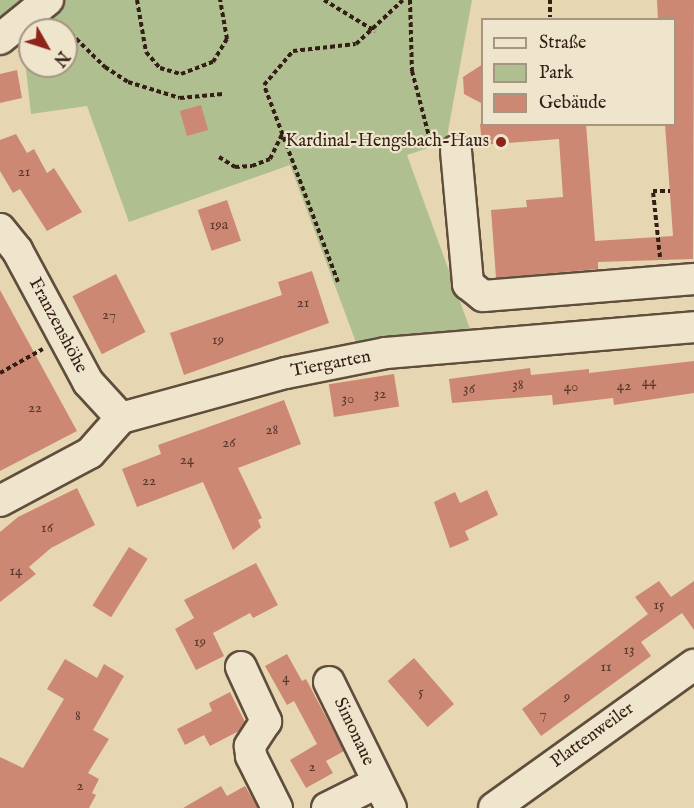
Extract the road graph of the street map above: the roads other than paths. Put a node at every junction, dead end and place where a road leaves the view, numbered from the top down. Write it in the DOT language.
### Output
graph roads {
  1 [pos="46,3"];
  2 [pos="0,39"];
  3 [pos="443,146"];
  4 [pos="0,229"];
  5 [pos="694,279"];
  6 [pos="694,327"];
  7 [pos="121,418"];
  8 [pos="0,501"];
  9 [pos="694,665"];
  10 [pos="241,667"];
  11 [pos="329,682"];
  12 [pos="384,795"];
  13 [pos="277,808"];
  14 [pos="327,808"];
  15 [pos="494,808"];
  1 -- 2 [label="street"];
  3 -- 5 [label="street"];
  4 -- 7 [label="street, Franzenshöhe"];
  6 -- 7 [label="street, Tiergarten"];
  7 -- 8 [label="street"];
  9 -- 15 [label="street, Plattenweiler"];
  10 -- 13 [label="street"];
  11 -- 12 [label="street, Simonaue"];
  12 -- 14 [label="street, Simonaue"];
}
